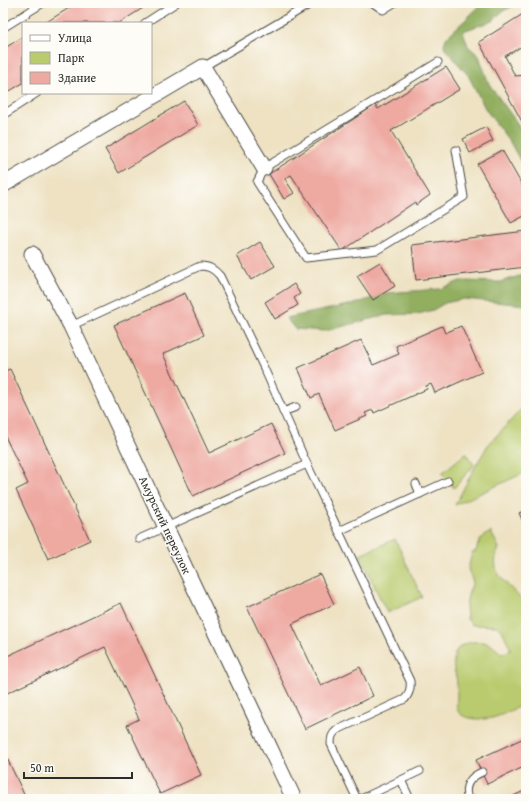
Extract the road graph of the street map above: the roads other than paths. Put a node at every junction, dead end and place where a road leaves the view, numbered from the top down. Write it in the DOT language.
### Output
graph roads {
  1 [pos="44,3"];
  2 [pos="176,3"];
  3 [pos="312,3"];
  4 [pos="373,3"];
  5 [pos="394,3"];
  6 [pos="147,22"];
  7 [pos="3,28"];
  8 [pos="438,62"];
  9 [pos="203,67"];
  10 [pos="34,94"];
  11 [pos="3,115"];
  12 [pos="456,150"];
  13 [pos="264,168"];
  14 [pos="3,185"];
  15 [pos="32,254"];
  16 [pos="71,326"];
  17 [pos="296,407"];
  18 [pos="284,412"];
  19 [pos="306,464"];
  20 [pos="448,481"];
  21 [pos="416,484"];
  22 [pos="420,494"];
  23 [pos="166,527"];
  24 [pos="339,531"];
  25 [pos="139,539"];
  26 [pos="420,771"];
  27 [pos="482,772"];
  28 [pos="401,780"];
  29 [pos="294,799"];
  30 [pos="357,799"];
  31 [pos="361,799"];
  32 [pos="410,799"];
  33 [pos="468,799"];
  1 -- 7 [label="lane"];
  2 -- 6 [label="lane"];
  3 -- 9 [label="lane"];
  4 -- 5 [label="lane"];
  8 -- 13 [label="lane"];
  9 -- 13 [label="street"];
  9 -- 14 [label="street"];
  10 -- 11 [label="lane"];
  12 -- 13 [label="lane"];
  15 -- 16 [label="street, Амурский переулок"];
  16 -- 18 [label="lane"];
  16 -- 23 [label="street, Амурский переулок"];
  17 -- 18 [label="lane"];
  18 -- 19 [label="lane"];
  19 -- 23 [label="lane"];
  19 -- 24 [label="lane"];
  20 -- 22 [label="lane"];
  21 -- 22 [label="lane"];
  22 -- 24 [label="lane"];
  23 -- 25 [label="lane"];
  23 -- 29 [label="street, Амурский переулок"];
  24 -- 30 [label="lane"];
  26 -- 28 [label="lane"];
  27 -- 33 [label="lane"];
  28 -- 31 [label="lane"];
  28 -- 32 [label="lane"];
}
